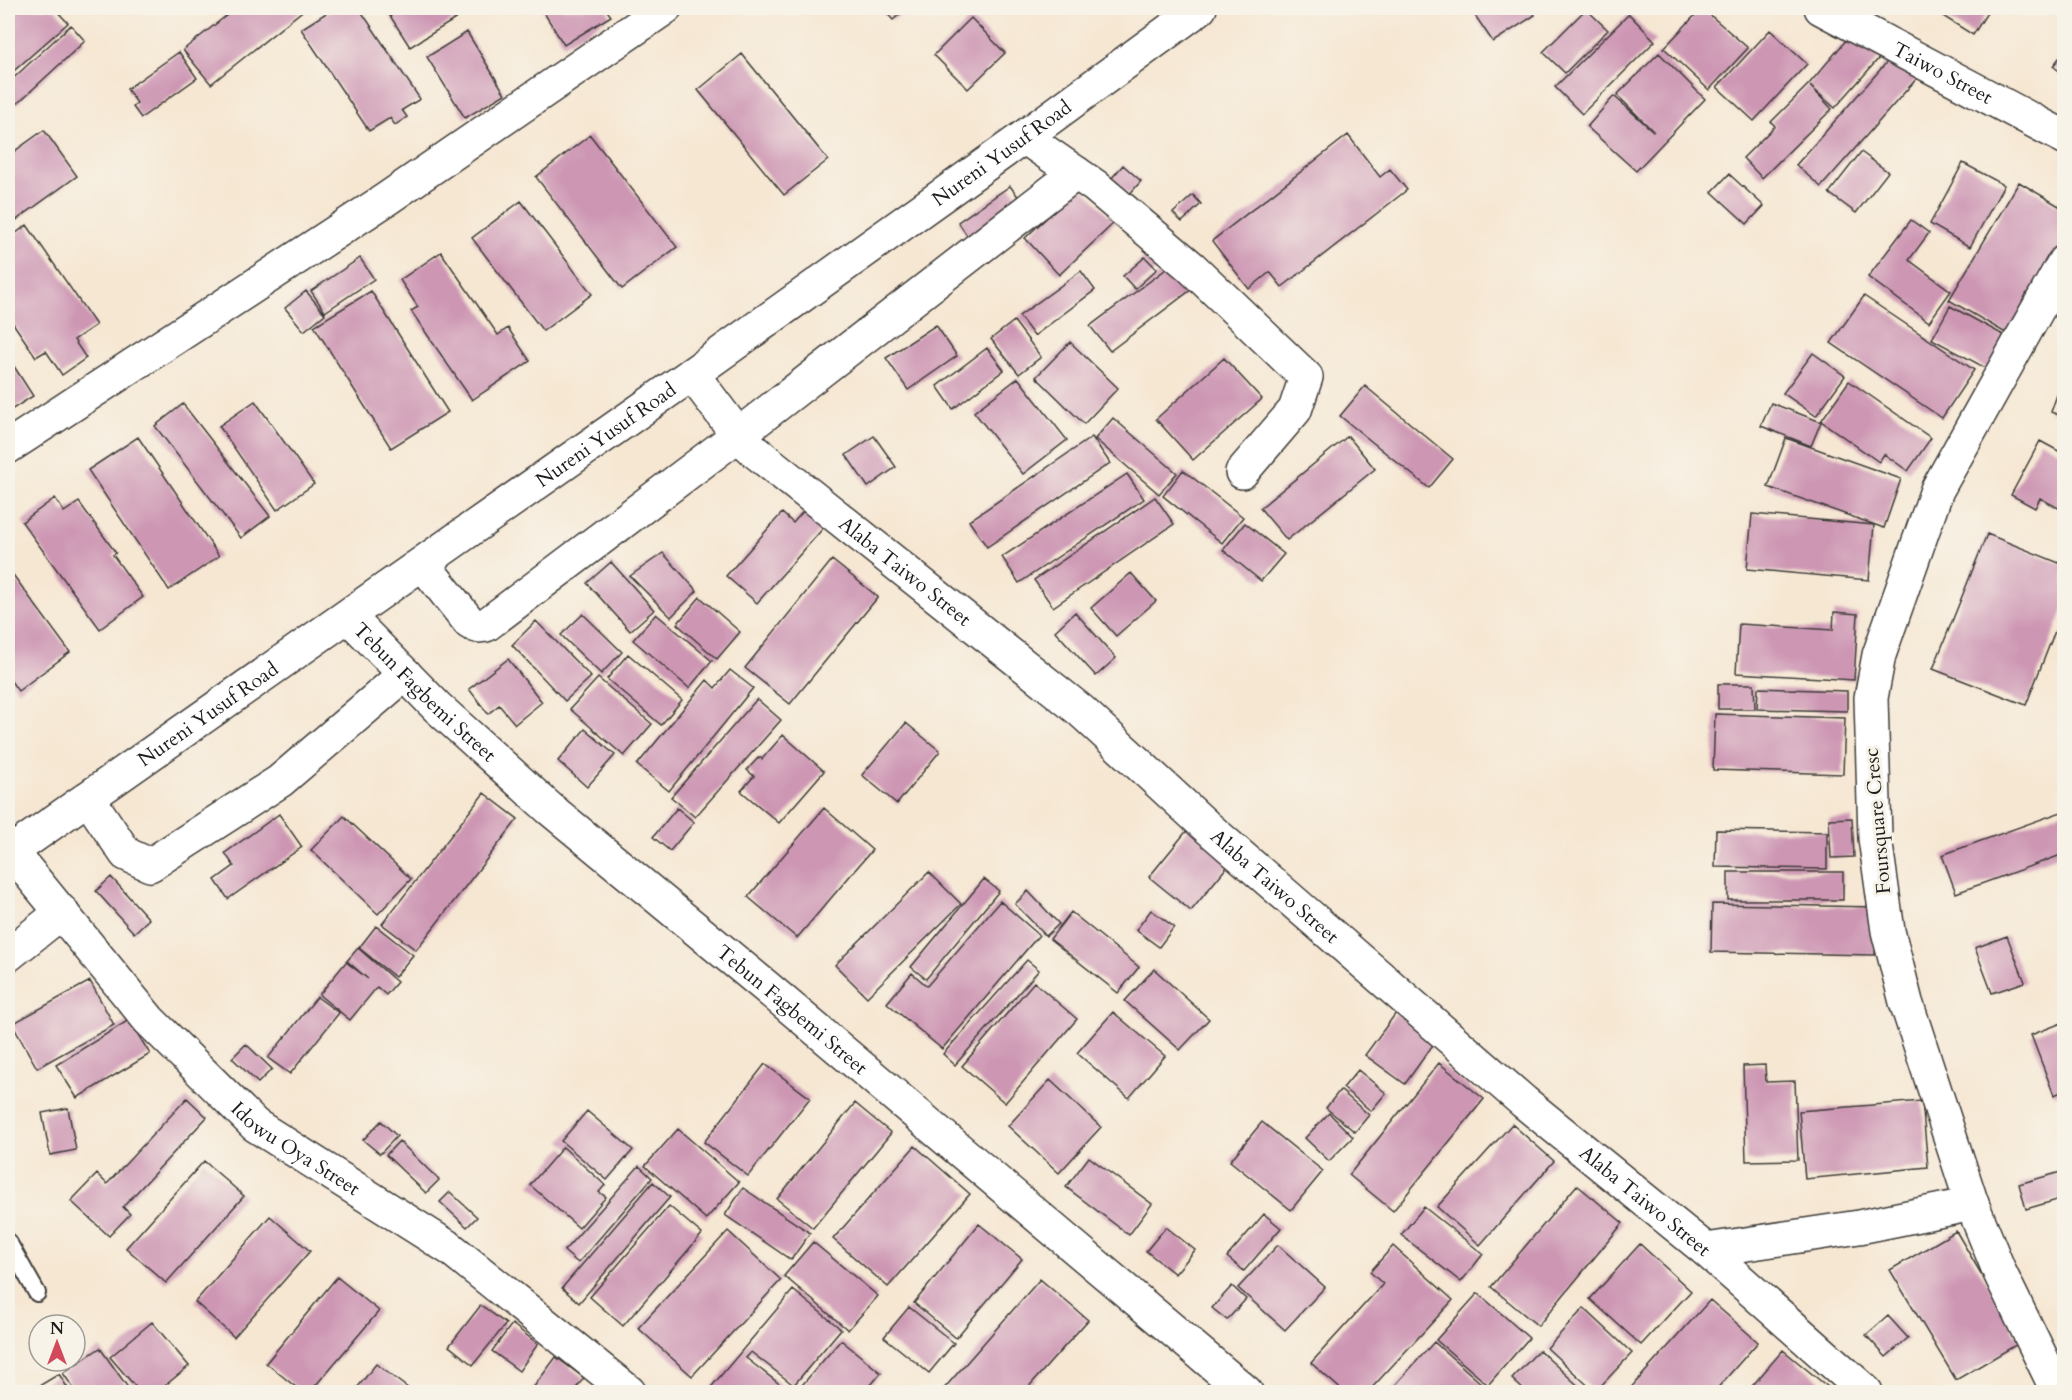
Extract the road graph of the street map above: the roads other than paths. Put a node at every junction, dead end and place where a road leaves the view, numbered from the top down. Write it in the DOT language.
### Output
graph roads {
  1 [pos="665,8"];
  2 [pos="1200,8"];
  3 [pos="1821,8"];
  4 [pos="1024,137"];
  5 [pos="2064,137"];
  6 [pos="1076,173"];
  7 [pos="2064,262"];
  8 [pos="692,374"];
  9 [pos="738,435"];
  10 [pos="8,447"];
  11 [pos="1242,472"];
  12 [pos="423,564"];
  13 [pos="348,616"];
  14 [pos="405,674"];
  15 [pos="88,798"];
  16 [pos="9,852"];
  17 [pos="62,912"];
  18 [pos="8,955"];
  19 [pos="1972,1204"];
  20 [pos="8,1242"];
  21 [pos="1706,1250"];
  22 [pos="37,1293"];
  23 [pos="629,1392"];
  24 [pos="1246,1392"];
  25 [pos="1866,1392"];
  26 [pos="2058,1392"];
  1 -- 10 [label="street"];
  2 -- 4 [label="street, Nureni Yusuf Road"];
  3 -- 5 [label="street, Taiwo Street"];
  4 -- 6 [label="street"];
  4 -- 8 [label="street, Nureni Yusuf Road"];
  6 -- 9 [label="street"];
  6 -- 11 [label="street"];
  7 -- 19 [label="street, Foursquare Cresc"];
  8 -- 9 [label="street, Alaba Taiwo Street"];
  8 -- 12 [label="street, Nureni Yusuf Road"];
  9 -- 12 [label="street"];
  9 -- 21 [label="street, Alaba Taiwo Street"];
  12 -- 13 [label="street, Nureni Yusuf Road"];
  13 -- 14 [label="street, Tebun Fagbemi Street"];
  13 -- 15 [label="street, Nureni Yusuf Road"];
  14 -- 15 [label="street"];
  14 -- 24 [label="street, Tebun Fagbemi Street"];
  15 -- 16 [label="street, Nureni Yusuf Road"];
  16 -- 17 [label="street, Idowu Oya Street"];
  17 -- 18 [label="street"];
  17 -- 23 [label="street, Idowu Oya Street"];
  19 -- 21 [label="street"];
  19 -- 26 [label="street, Foursquare Cresc"];
  20 -- 22 [label="lane"];
  21 -- 25 [label="street, Alaba Taiwo Street"];
}
